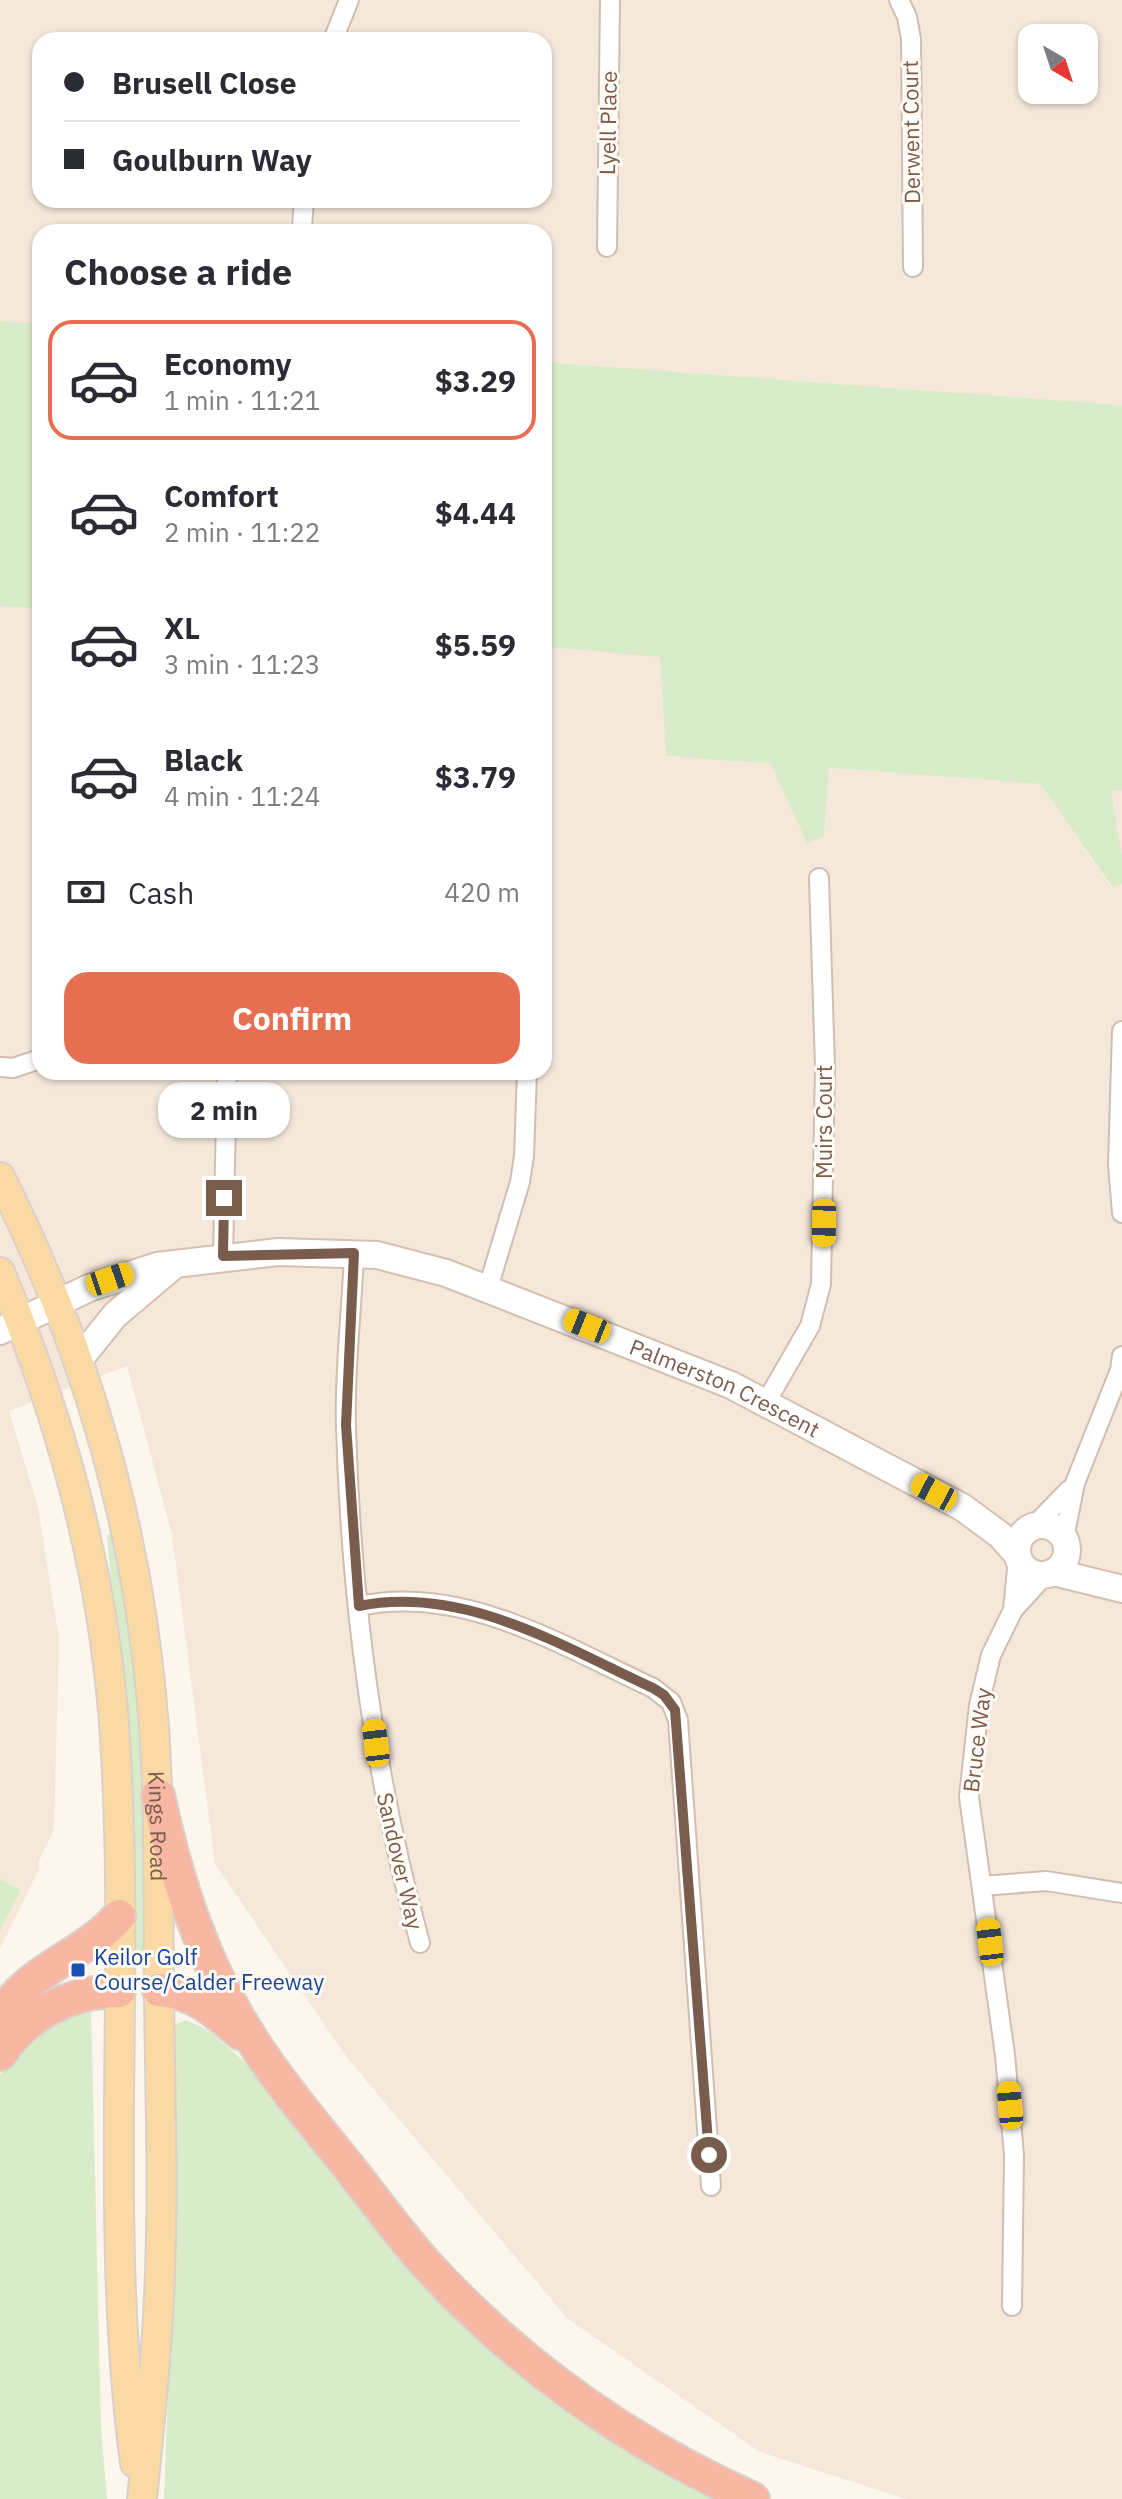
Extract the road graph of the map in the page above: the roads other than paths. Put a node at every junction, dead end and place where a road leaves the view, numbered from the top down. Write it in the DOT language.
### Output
graph roads {
  1 [pos="349,0"];
  2 [pos="610,0"];
  3 [pos="899,0"];
  4 [pos="336,32"];
  5 [pos="607,247"];
  6 [pos="913,267"];
  7 [pos="819,878"];
  8 [pos="1122,1031"];
  9 [pos="32,1062"];
  10 [pos="0,1067"];
  11 [pos="227,1080"];
  12 [pos="527,1080"];
  13 [pos="0,1177"];
  14 [pos="1122,1213"];
  15 [pos="354,1253"];
  16 [pos="223,1256"];
  17 [pos="179,1262"];
  18 [pos="0,1272"];
  19 [pos="488,1288"];
  20 [pos="59,1301"];
  21 [pos="10,1326"];
  22 [pos="1122,1356"];
  23 [pos="79,1360"];
  24 [pos="766,1402"];
  25 [pos="1075,1483"];
  26 [pos="962,1507"];
  27 [pos="1032,1526"];
  28 [pos="1065,1542"];
  29 [pos="1017,1556"];
  30 [pos="1049,1573"];
  31 [pos="1122,1587"];
  32 [pos="359,1606"];
  33 [pos="1013,1610"];
  34 [pos="158,1795"];
  35 [pos="982,1886"];
  36 [pos="1122,1893"];
  37 [pos="119,1916"];
  38 [pos="420,1943"];
  39 [pos="159,1990"];
  40 [pos="119,1991"];
  41 [pos="0,2017"];
  42 [pos="255,2046"];
  43 [pos="0,2054"];
  44 [pos="711,2186"];
  45 [pos="1012,2306"];
  46 [pos="141,2499"];
  47 [pos="753,2499"];
  1 -- 4 [label="street"];
  2 -- 5 [label="street, Lyell Place"];
  3 -- 6 [label="street, Derwent Court"];
  7 -- 24 [label="street, Muirs Court"];
  8 -- 14 [label="street"];
  9 -- 10 [label="street"];
  11 -- 16 [label="street"];
  12 -- 19 [label="street"];
  13 -- 20 [label="main road, Kings Road"];
  15 -- 16 [label="street, Palmerston Crescent"];
  15 -- 19 [label="street, Palmerston Crescent"];
  15 -- 32 [label="street, Sandover Way"];
  16 -- 17 [label="street, Palmerston Crescent"];
  17 -- 20 [label="street, Palmerston Crescent"];
  17 -- 23 [label="street"];
  18 -- 21 [label="main road, Kings Road"];
  19 -- 24 [label="street, Palmerston Crescent"];
  20 -- 21 [label="street, Palmerston Crescent"];
  20 -- 23 [label="main road, Kings Road"];
  21 -- 37 [label="main road, Kings Road"];
  22 -- 25 [label="street"];
  23 -- 34 [label="main road, Kings Road"];
  24 -- 26 [label="street, Palmerston Crescent"];
  25 -- 27 [label="street"];
  25 -- 28 [label="street"];
  26 -- 27 [label="street, Palmerston Crescent"];
  26 -- 29 [label="street, Palmerston Crescent"];
  27 -- 28 [label="street"];
  27 -- 29 [label="street"];
  28 -- 30 [label="street"];
  28 -- 31 [label="street"];
  29 -- 30 [label="street"];
  29 -- 33 [label="street, Bruce Way"];
  30 -- 31 [label="street"];
  30 -- 33 [label="street, Bruce Way"];
  32 -- 38 [label="street, Sandover Way"];
  32 -- 44 [label="street"];
  33 -- 35 [label="street, Bruce Way"];
  34 -- 39 [label="main road, Kings Road"];
  34 -- 42 [label="highway"];
  35 -- 36 [label="street"];
  35 -- 45 [label="street, Bruce Way"];
  37 -- 40 [label="main road, Kings Road"];
  37 -- 41 [label="highway"];
  39 -- 40 [label="main road"];
  39 -- 42 [label="highway"];
  39 -- 46 [label="main road, Kings Road"];
  40 -- 43 [label="highway"];
  40 -- 46 [label="main road, Kings Road"];
  42 -- 47 [label="highway"];
}
